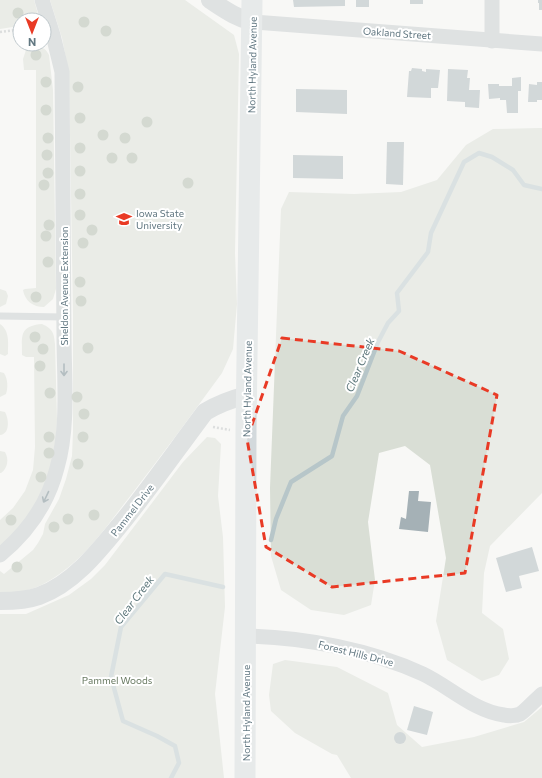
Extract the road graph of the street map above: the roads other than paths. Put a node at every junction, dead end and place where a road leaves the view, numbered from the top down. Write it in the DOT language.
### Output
graph roads {
  1 [pos="42,0"];
  2 [pos="210,0"];
  3 [pos="252,0"];
  4 [pos="492,0"];
  5 [pos="253,22"];
  6 [pos="492,40"];
  7 [pos="542,44"];
  8 [pos="0,316"];
  9 [pos="64,317"];
  10 [pos="247,395"];
  11 [pos="0,554"];
  12 [pos="0,601"];
  13 [pos="246,636"];
  14 [pos="542,694"];
  15 [pos="245,778"];
  1 -- 9 [label="street, Sheldon Avenue Extension"];
  2 -- 5 [label="street"];
  3 -- 5 [label="main road, North Hyland Avenue"];
  4 -- 6 [label="street"];
  5 -- 6 [label="street, Oakland Street"];
  5 -- 10 [label="main road, North Hyland Avenue"];
  6 -- 7 [label="street, Oakland Street"];
  8 -- 9 [label="lane"];
  9 -- 11 [label="street, Sheldon Avenue Extension, one-way"];
  10 -- 12 [label="street, Pammel Drive"];
  10 -- 13 [label="main road, North Hyland Avenue"];
  13 -- 14 [label="street, Forest Hills Drive"];
  13 -- 15 [label="main road, North Hyland Avenue"];
}
